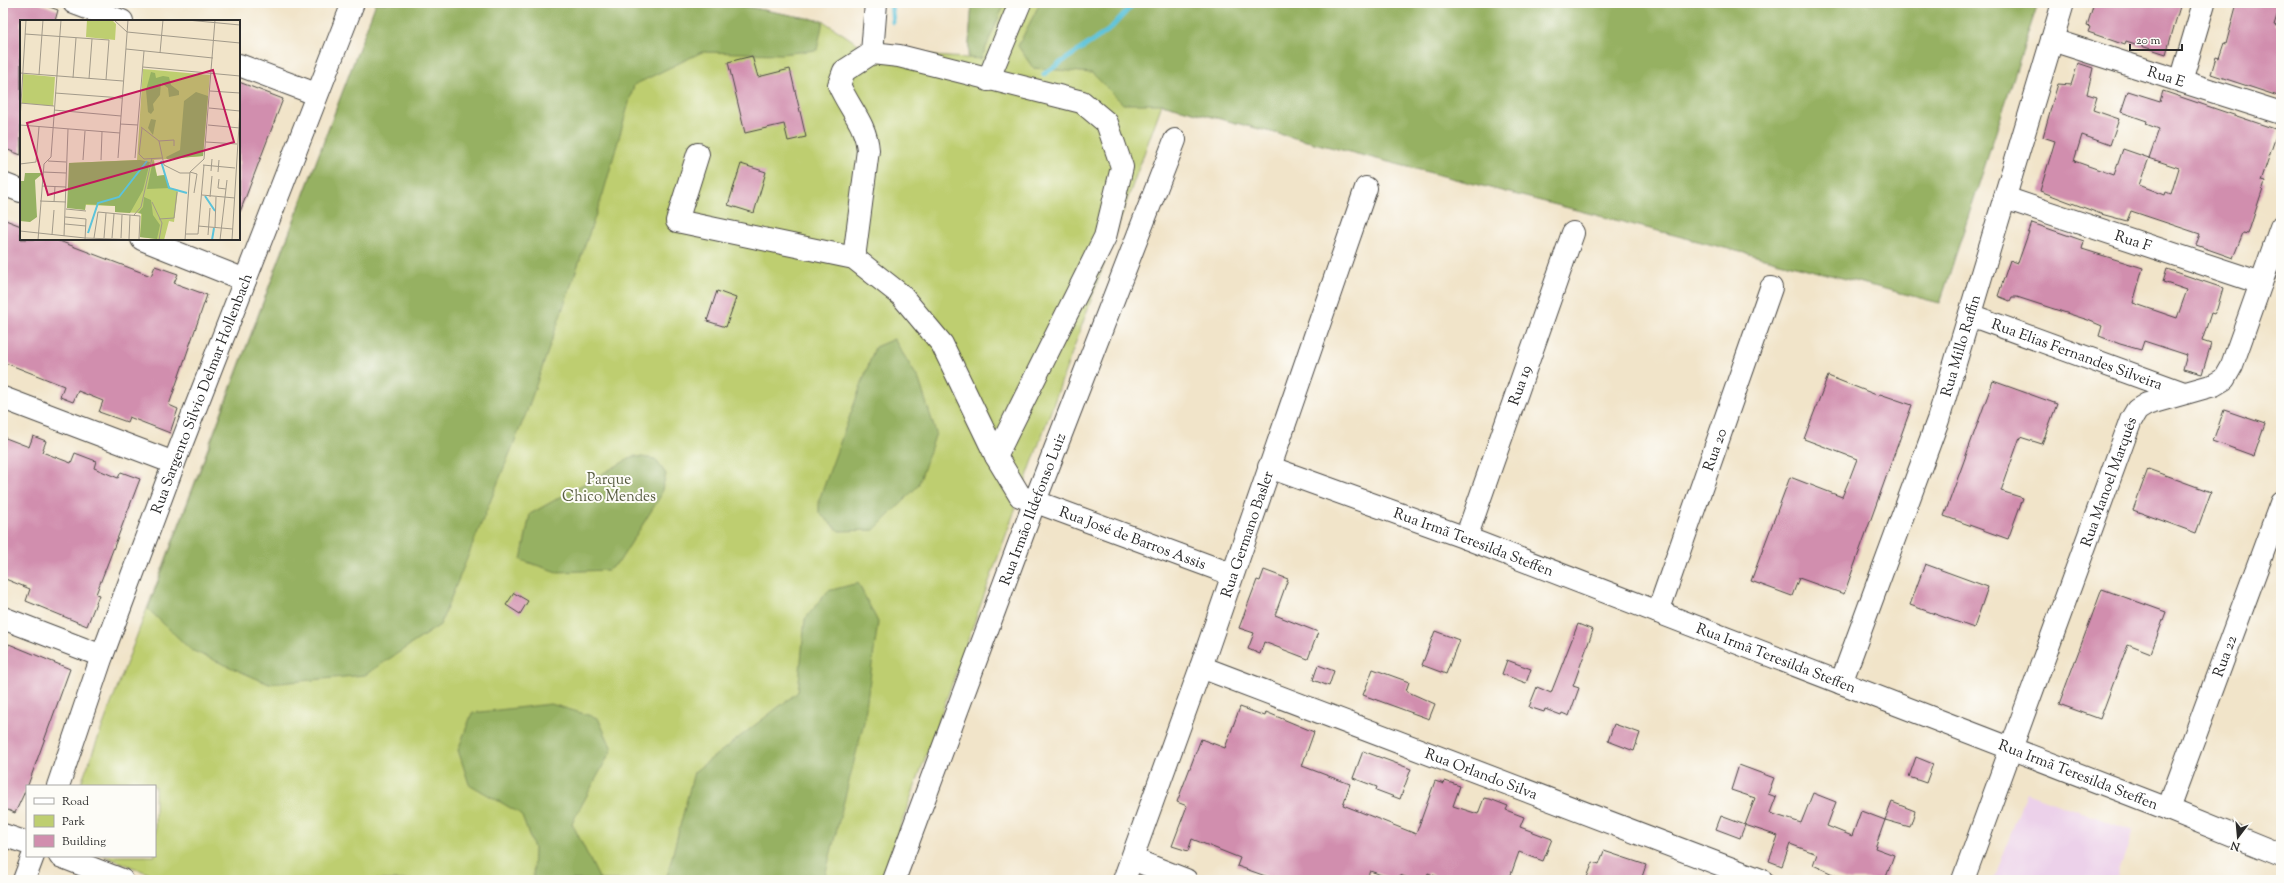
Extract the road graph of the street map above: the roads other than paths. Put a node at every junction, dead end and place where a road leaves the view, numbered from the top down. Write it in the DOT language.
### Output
graph roads {
  1 [pos="74,3"];
  2 [pos="353,3"];
  3 [pos="876,3"];
  4 [pos="1020,3"];
  5 [pos="2063,3"];
  6 [pos="2204,3"];
  7 [pos="119,20"];
  8 [pos="2052,40"];
  9 [pos="872,53"];
  10 [pos="240,65"];
  11 [pos="988,80"];
  12 [pos="2181,81"];
  13 [pos="316,94"];
  14 [pos="2281,113"];
  15 [pos="1175,140"];
  16 [pos="698,154"];
  17 [pos="3,184"];
  18 [pos="1366,188"];
  19 [pos="20,191"];
  20 [pos="2005,198"];
  21 [pos="2281,227"];
  22 [pos="1573,232"];
  23 [pos="145,240"];
  24 [pos="854,258"];
  25 [pos="245,280"];
  26 [pos="2262,283"];
  27 [pos="1771,288"];
  28 [pos="1970,315"];
  29 [pos="2184,392"];
  30 [pos="3,398"];
  31 [pos="996,456"];
  32 [pos="174,463"];
  33 [pos="1268,467"];
  34 [pos="1035,501"];
  35 [pos="2281,503"];
  36 [pos="1466,538"];
  37 [pos="1231,574"];
  38 [pos="1658,612"];
  39 [pos="3,618"];
  40 [pos="102,656"];
  41 [pos="1201,667"];
  42 [pos="1841,684"];
  43 [pos="2010,748"];
  44 [pos="58,785"];
  45 [pos="2168,809"];
  46 [pos="3,834"];
  47 [pos="26,843"];
  48 [pos="2281,855"];
  49 [pos="33,857"];
  50 [pos="63,857"];
  51 [pos="1132,859"];
  52 [pos="24,880"];
  53 [pos="122,880"];
  54 [pos="894,880"];
  55 [pos="1124,880"];
  56 [pos="1186,880"];
  57 [pos="1761,880"];
  58 [pos="1964,880"];
  1 -- 7 [label="street"];
  2 -- 13 [label="street, Rua Sargento Silvio Delmar Hollenbach"];
  3 -- 9 [label="street"];
  4 -- 11 [label="street"];
  5 -- 8 [label="street, Rua Millo Raffin"];
  6 -- 12 [label="street"];
  8 -- 12 [label="street, Rua E"];
  8 -- 20 [label="street, Rua Millo Raffin"];
  9 -- 11 [label="street"];
  9 -- 24 [label="street"];
  10 -- 13 [label="street"];
  11 -- 31 [label="street"];
  12 -- 14 [label="street, Rua E"];
  13 -- 25 [label="street, Rua Sargento Silvio Delmar Hollenbach"];
  15 -- 34 [label="street, Rua Irmão Ildefonso Luiz"];
  16 -- 24 [label="street"];
  17 -- 19 [label="street"];
  18 -- 33 [label="street, Rua Germano Basler"];
  20 -- 26 [label="street, Rua F"];
  20 -- 28 [label="street, Rua Millo Raffin"];
  21 -- 26 [label="street, Rua Manoel Marquês"];
  22 -- 36 [label="street, Rua 19"];
  23 -- 25 [label="street"];
  24 -- 31 [label="street, Rua José de Barros Assis"];
  25 -- 32 [label="street, Rua Sargento Silvio Delmar Hollenbach"];
  26 -- 29 [label="street, Rua Manoel Marquês"];
  27 -- 38 [label="street, Rua 20"];
  28 -- 29 [label="street, Rua Elias Fernandes Silveira"];
  28 -- 42 [label="street, Rua Millo Raffin"];
  29 -- 43 [label="street, Rua Manoel Marquês"];
  30 -- 32 [label="street"];
  31 -- 34 [label="street, Rua José de Barros Assis"];
  32 -- 40 [label="street, Rua Sargento Silvio Delmar Hollenbach"];
  33 -- 36 [label="street, Rua Irmã Teresilda Steffen"];
  33 -- 37 [label="street, Rua Germano Basler"];
  34 -- 37 [label="street, Rua José de Barros Assis"];
  34 -- 54 [label="street, Rua Irmão Ildefonso Luiz"];
  35 -- 45 [label="street, Rua 22"];
  36 -- 38 [label="street, Rua Irmã Teresilda Steffen"];
  37 -- 41 [label="street, Rua Germano Basler"];
  38 -- 42 [label="street, Rua Irmã Teresilda Steffen"];
  39 -- 40 [label="street"];
  40 -- 44 [label="street, Rua Sargento Silvio Delmar Hollenbach"];
  41 -- 51 [label="street, Rua Germano Basler"];
  41 -- 57 [label="street, Rua Orlando Silva"];
  42 -- 43 [label="street, Rua Irmã Teresilda Steffen"];
  43 -- 45 [label="street, Rua Irmã Teresilda Steffen"];
  43 -- 58 [label="street, Rua Manoel Marquês"];
  45 -- 48 [label="street, Rua Irmã Teresilda Steffen"];
  46 -- 47 [label="street"];
  49 -- 52 [label="street"];
  50 -- 53 [label="street"];
  51 -- 55 [label="street, Rua Germano Basler"];
  51 -- 56 [label="street"];
}
